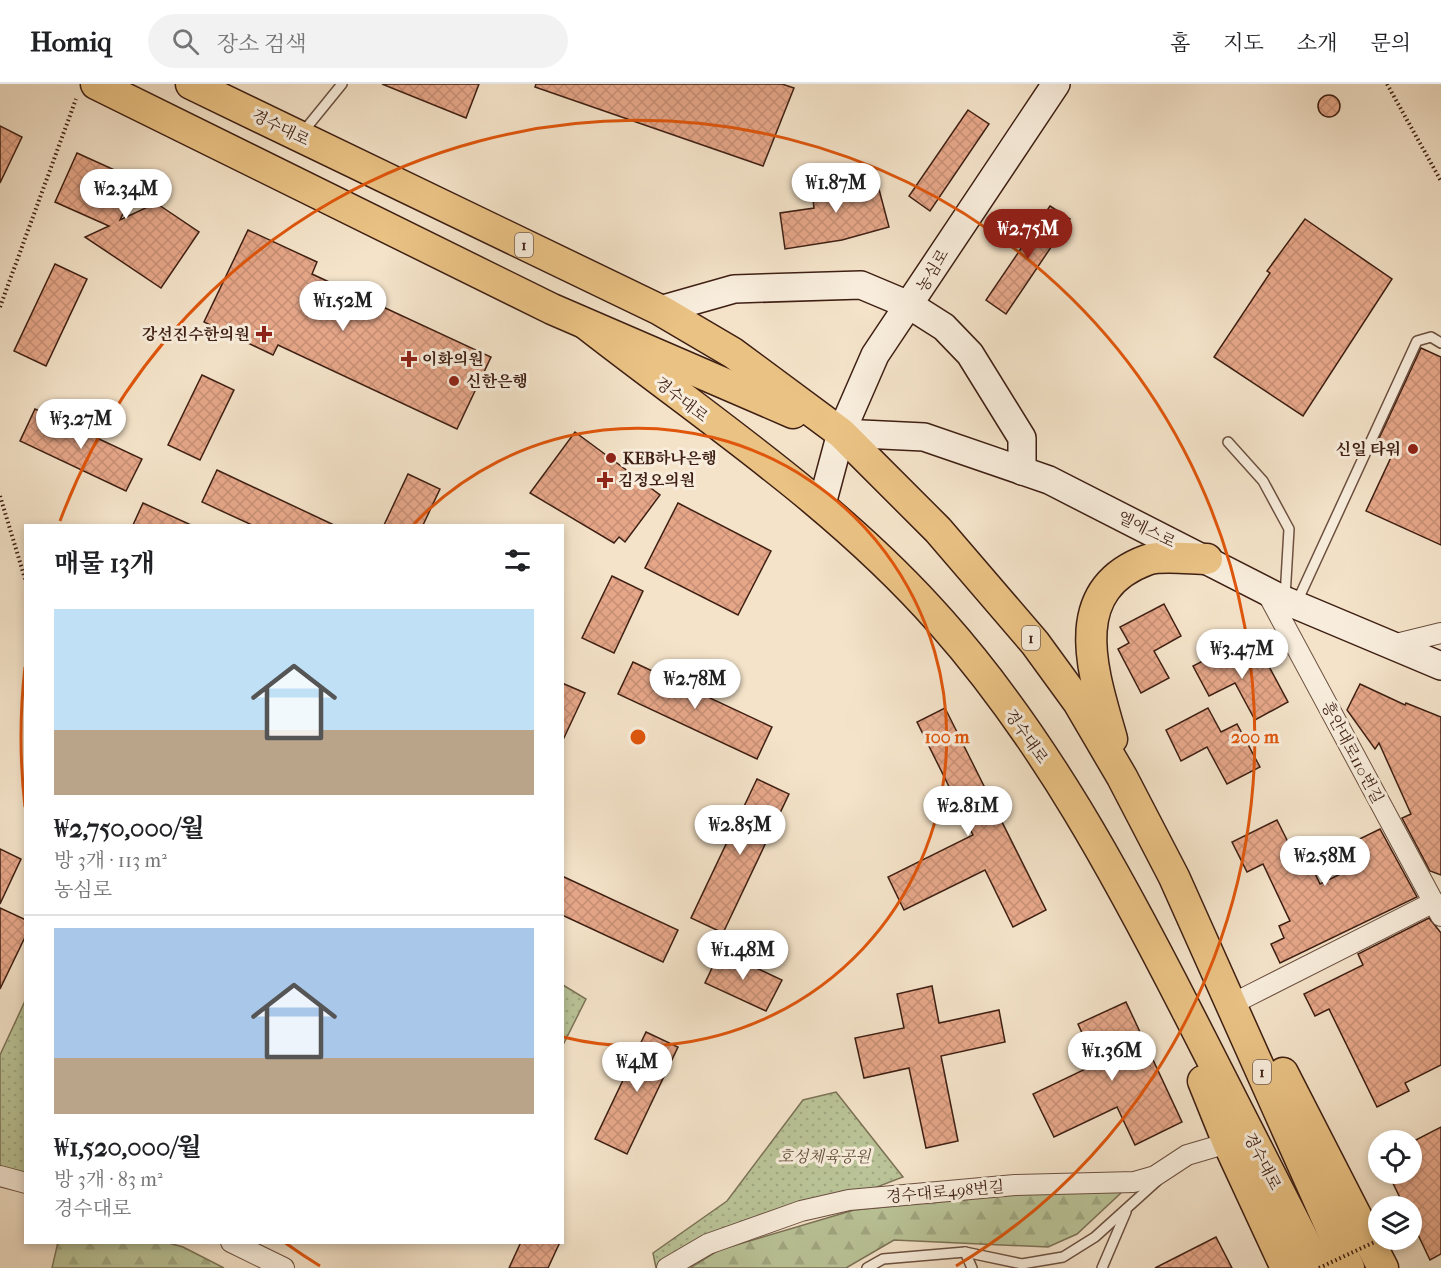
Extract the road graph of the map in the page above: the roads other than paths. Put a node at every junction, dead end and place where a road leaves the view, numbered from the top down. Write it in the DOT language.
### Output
graph roads {
  1 [pos="190,84"];
  2 [pos="342,84"];
  3 [pos="1056,84"];
  4 [pos="87,90"];
  5 [pos="299,136"];
  6 [pos="911,306"];
  7 [pos="660,310"];
  8 [pos="587,325"];
  9 [pos="1441,343"];
  10 [pos="841,433"];
  11 [pos="1228,442"];
  12 [pos="1022,471"];
  13 [pos="822,504"];
  14 [pos="1207,559"];
  15 [pos="1281,598"];
  16 [pos="1441,633"];
  17 [pos="1392,645"];
  18 [pos="1441,666"];
  19 [pos="1122,777"];
  20 [pos="1174,877"];
  21 [pos="1130,900"];
  22 [pos="1439,911"];
  23 [pos="1244,998"];
  24 [pos="1228,1143"];
  25 [pos="1187,1155"];
  26 [pos="0,1176"];
  27 [pos="24,1182"];
  28 [pos="1128,1207"];
  29 [pos="235,1244"];
  30 [pos="965,1252"];
  31 [pos="284,1268"];
  32 [pos="667,1268"];
  33 [pos="867,1268"];
  34 [pos="972,1268"];
  35 [pos="1102,1268"];
  36 [pos="1286,1268"];
  37 [pos="1319,1268"];
  38 [pos="1349,1268"];
  39 [pos="1383,1268"];
  1 -- 5 [label="main road, 경수대로 / 1"];
  2 -- 5 [label="lane"];
  3 -- 6 [label="street, 농심로"];
  4 -- 8 [label="main road, 경수대로"];
  5 -- 7 [label="main road, 경수대로 / 1"];
  6 -- 7 [label="street"];
  6 -- 10 [label="street, 농심로"];
  6 -- 12 [label="street"];
  7 -- 10 [label="main road, 경수대로 / 1"];
  8 -- 10 [label="main road, 경수대로"];
  8 -- 13 [label="main road, 경수대로"];
  9 -- 15 [label="lane"];
  10 -- 12 [label="street, 엘에스로"];
  10 -- 13 [label="street, 농심로"];
  10 -- 19 [label="main road, 경수대로 / 1"];
  11 -- 15 [label="lane"];
  12 -- 14 [label="street, 엘에스로"];
  13 -- 21 [label="main road, 경수대로"];
  14 -- 15 [label="street, 엘에스로"];
  14 -- 19 [label="main road"];
  15 -- 17 [label="street, 엘에스로"];
  15 -- 22 [label="street, 흥안대로110번길"];
  16 -- 17 [label="street"];
  17 -- 18 [label="street, 엘에스로"];
  19 -- 20 [label="main road, 경수대로 / 1"];
  20 -- 23 [label="main road"];
  20 -- 38 [label="main road, 경수대로 / 1"];
  21 -- 24 [label="main road"];
  21 -- 37 [label="main road, 경수대로"];
  22 -- 23 [label="street"];
  23 -- 39 [label="main road"];
  24 -- 25 [label="street, 경수대로498번길"];
  24 -- 36 [label="main road"];
  25 -- 28 [label="lane"];
  25 -- 32 [label="street, 경수대로498번길"];
  26 -- 27 [label="street"];
  28 -- 30 [label="lane"];
  28 -- 35 [label="lane"];
  29 -- 31 [label="street"];
  30 -- 33 [label="lane"];
  30 -- 34 [label="lane"];
}
